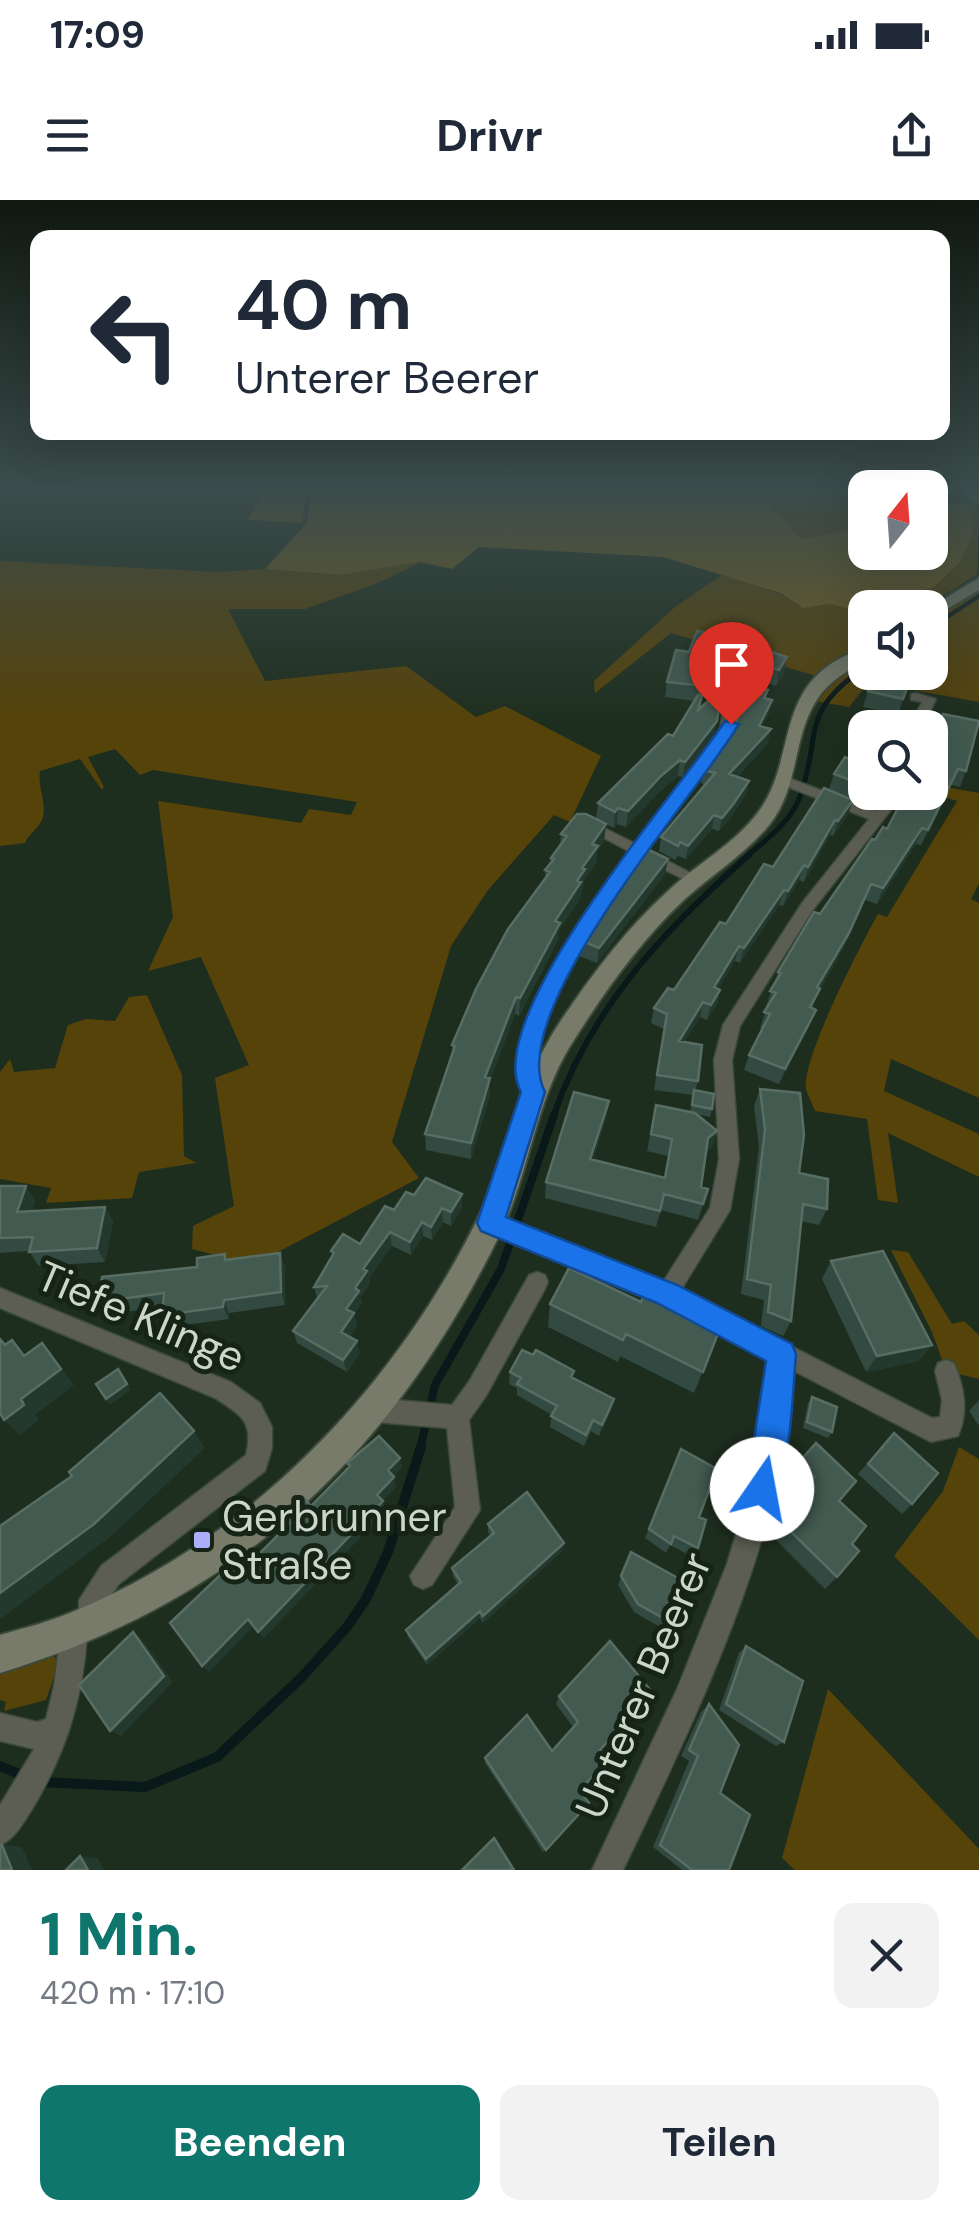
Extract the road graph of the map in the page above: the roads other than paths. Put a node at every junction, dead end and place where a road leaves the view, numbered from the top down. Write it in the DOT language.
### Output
graph roads {
  1 [pos="979,583"];
  2 [pos="948,603"];
  3 [pos="732,655"];
  4 [pos="848,665"];
  5 [pos="915,696"];
  6 [pos="930,700"];
  7 [pos="946,703"];
  8 [pos="925,710"];
  9 [pos="786,781"];
  10 [pos="884,810"];
  11 [pos="878,817"];
  12 [pos="581,822"];
  13 [pos="639,852"];
  14 [pos="694,879"];
  15 [pos="533,1092"];
  16 [pos="491,1223"];
  17 [pos="536,1282"];
  18 [pos="667,1294"];
  19 [pos="0,1298"];
  20 [pos="782,1354"];
  21 [pos="946,1370"];
  22 [pos="374,1410"];
  23 [pos="450,1416"];
  24 [pos="423,1576"];
  25 [pos="83,1628"];
  26 [pos="0,1654"];
  27 [pos="0,1727"];
  28 [pos="58,1729"];
  29 [pos="0,1830"];
  30 [pos="607,1870"];
  1 -- 2 [label="street"];
  3 -- 13 [label="street"];
  4 -- 9 [label="street"];
  5 -- 6 [label="street"];
  6 -- 7 [label="street"];
  6 -- 8 [label="street"];
  9 -- 11 [label="street"];
  9 -- 14 [label="street"];
  10 -- 11 [label="street"];
  11 -- 18 [label="street"];
  12 -- 13 [label="street"];
  13 -- 14 [label="street"];
  13 -- 15 [label="street"];
  14 -- 15 [label="street"];
  15 -- 16 [label="street"];
  16 -- 18 [label="street"];
  16 -- 22 [label="street"];
  17 -- 23 [label="street"];
  18 -- 20 [label="street"];
  19 -- 25 [label="street, Tiefe Klinge"];
  20 -- 21 [label="street"];
  20 -- 30 [label="street, Unterer Beerer"];
  22 -- 23 [label="street"];
  22 -- 25 [label="street"];
  23 -- 24 [label="street"];
  25 -- 26 [label="street"];
  25 -- 28 [label="street, Tiefe Klinge"];
  27 -- 28 [label="street"];
  28 -- 29 [label="street, Tiefe Klinge"];
}
